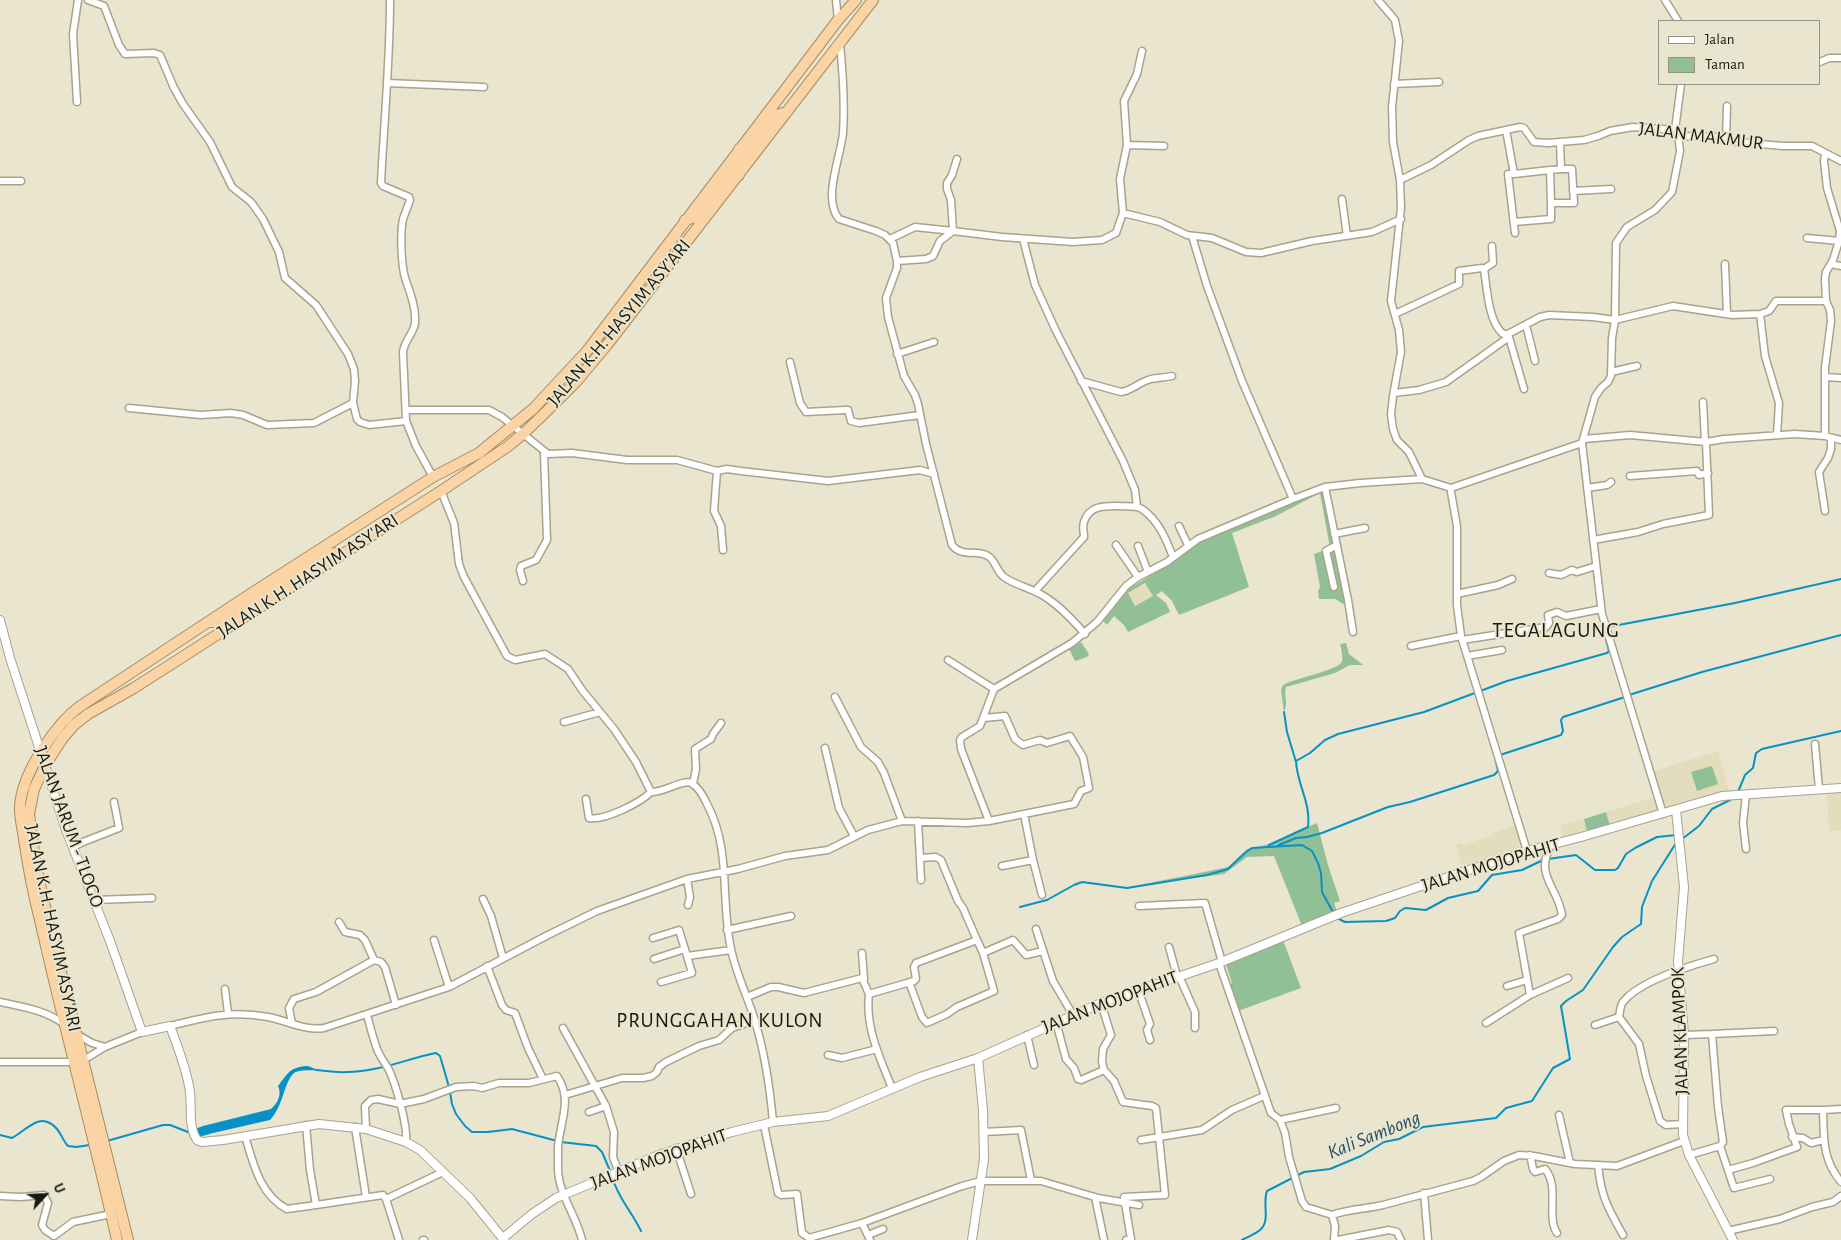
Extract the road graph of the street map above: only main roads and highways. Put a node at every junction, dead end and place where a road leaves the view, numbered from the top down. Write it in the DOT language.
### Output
graph roads {
  1 [pos="856,0"];
  2 [pos="873,0"];
  3 [pos="788,112"];
  4 [pos="740,148"];
  5 [pos="738,176"];
  6 [pos="685,220"];
  7 [pos="342,554"];
  8 [pos="285,572"];
  9 [pos="272,599"];
  10 [pos="208,622"];
  11 [pos="78,1062"];
  12 [pos="104,1170"];
  13 [pos="117,1240"];
  14 [pos="128,1240"];
  1 -- 4 [label="highway, JALAN K.H. HASYIM ASY'ARI"];
  2 -- 3 [label="highway, JALAN K.H. HASYIM ASY'ARI"];
  3 -- 4 [label="highway"];
  3 -- 5 [label="highway, JALAN K.H. HASYIM ASY'ARI"];
  4 -- 6 [label="highway, JALAN K.H. HASYIM ASY'ARI"];
  5 -- 6 [label="highway"];
  5 -- 7 [label="highway, JALAN K.H. HASYIM ASY'ARI"];
  6 -- 8 [label="highway, JALAN K.H. HASYIM ASY'ARI"];
  7 -- 8 [label="highway"];
  7 -- 9 [label="highway, JALAN K.H. HASYIM ASY'ARI"];
  8 -- 10 [label="highway, JALAN K.H. HASYIM ASY'ARI"];
  9 -- 10 [label="highway"];
  9 -- 11 [label="highway, JALAN K.H. HASYIM ASY'ARI"];
  10 -- 11 [label="highway, JALAN K.H. HASYIM ASY'ARI"];
  11 -- 12 [label="highway, JALAN K.H. HASYIM ASY'ARI"];
  12 -- 13 [label="highway, JALAN K.H. HASYIM ASY'ARI"];
  12 -- 14 [label="highway, JALAN K.H. HASYIM ASY'ARI"];
}
